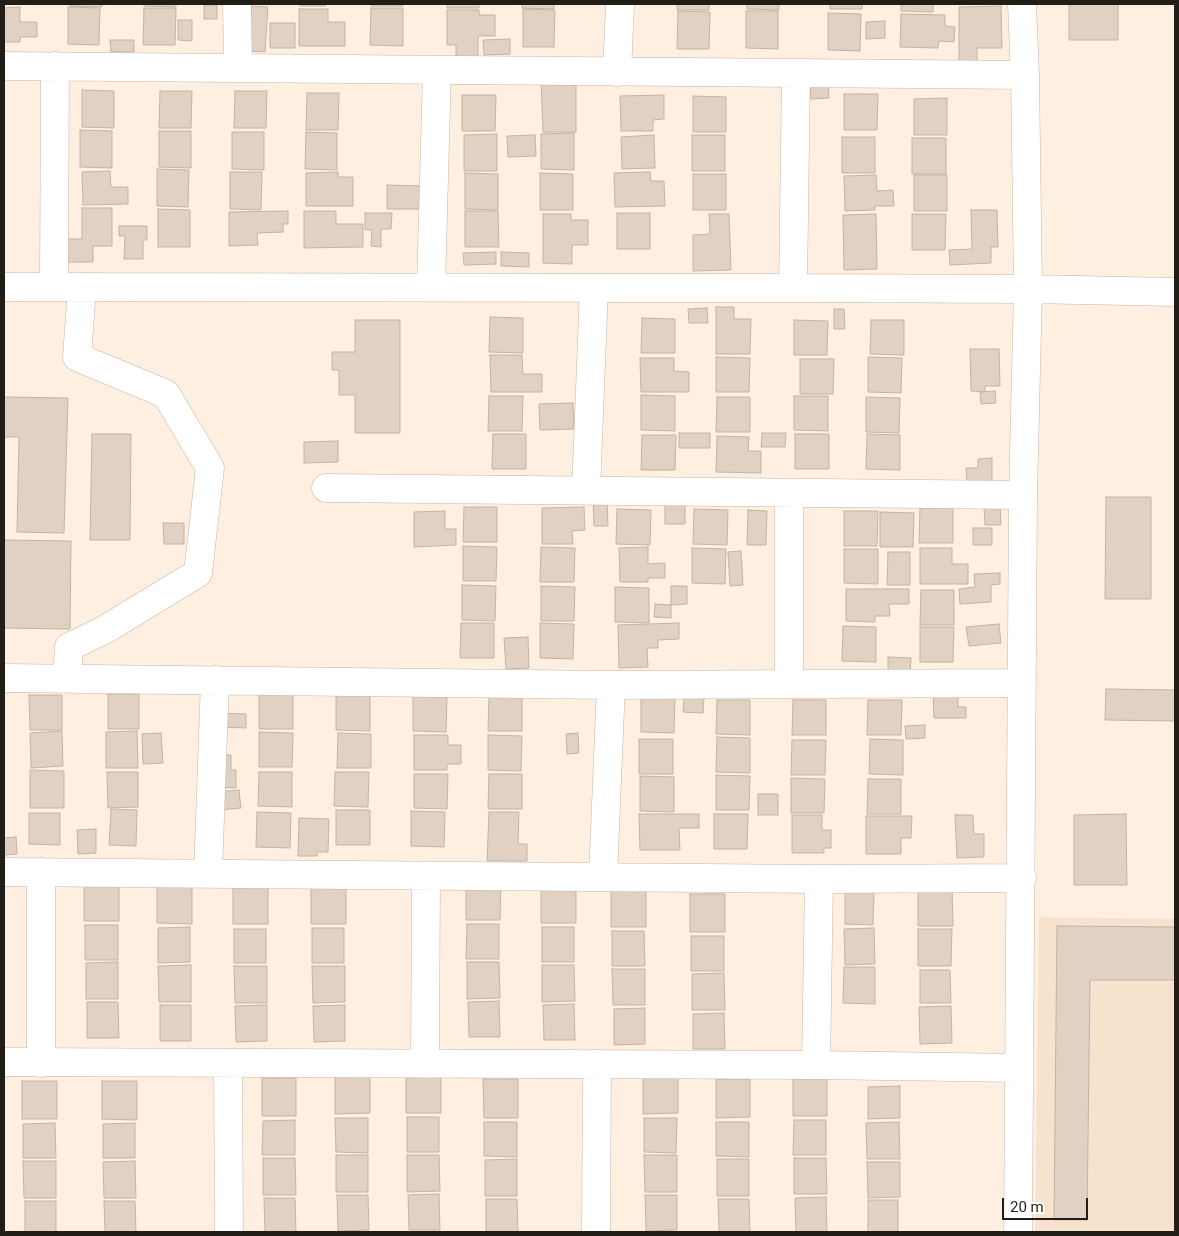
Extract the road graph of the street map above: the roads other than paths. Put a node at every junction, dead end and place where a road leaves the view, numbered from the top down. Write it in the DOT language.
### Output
graph roads {
  1 [pos="237,4"];
  2 [pos="620,4"];
  3 [pos="1022,4"];
  4 [pos="4,66"];
  5 [pos="55,66"];
  6 [pos="238,68"];
  7 [pos="437,70"];
  8 [pos="617,72"];
  9 [pos="796,73"];
  10 [pos="1026,75"];
  11 [pos="4,287"];
  12 [pos="54,287"];
  13 [pos="82,287"];
  14 [pos="431,287"];
  15 [pos="594,288"];
  16 [pos="793,288"];
  17 [pos="1028,289"];
  18 [pos="1175,292"];
  19 [pos="326,488"];
  20 [pos="586,491"];
  21 [pos="789,493"];
  22 [pos="1024,495"];
  23 [pos="4,678"];
  24 [pos="67,678"];
  25 [pos="215,680"];
  26 [pos="1022,683"];
  27 [pos="789,684"];
  28 [pos="611,685"];
  29 [pos="4,872"];
  30 [pos="41,872"];
  31 [pos="208,873"];
  32 [pos="426,876"];
  33 [pos="603,877"];
  34 [pos="1022,878"];
  35 [pos="818,879"];
  36 [pos="4,1062"];
  37 [pos="41,1063"];
  38 [pos="228,1064"];
  39 [pos="425,1064"];
  40 [pos="597,1064"];
  41 [pos="816,1065"];
  42 [pos="1018,1068"];
  43 [pos="229,1232"];
  44 [pos="596,1232"];
  45 [pos="1018,1232"];
  1 -- 6 [label="street"];
  2 -- 8 [label="street"];
  3 -- 10 [label="street"];
  4 -- 5 [label="street"];
  5 -- 6 [label="street"];
  5 -- 12 [label="street"];
  6 -- 7 [label="street"];
  7 -- 8 [label="street"];
  7 -- 14 [label="street"];
  8 -- 9 [label="street"];
  9 -- 10 [label="street"];
  9 -- 16 [label="street"];
  10 -- 17 [label="street"];
  11 -- 12 [label="street"];
  12 -- 13 [label="street"];
  13 -- 14 [label="street"];
  13 -- 24 [label="street"];
  14 -- 15 [label="street"];
  15 -- 16 [label="street"];
  15 -- 20 [label="street"];
  16 -- 17 [label="street"];
  17 -- 18 [label="street"];
  17 -- 22 [label="street"];
  19 -- 20 [label="street"];
  20 -- 21 [label="street"];
  21 -- 22 [label="street"];
  21 -- 27 [label="street"];
  22 -- 26 [label="street"];
  23 -- 24 [label="street"];
  24 -- 25 [label="street"];
  25 -- 28 [label="street"];
  25 -- 31 [label="street"];
  26 -- 27 [label="street"];
  26 -- 34 [label="street"];
  27 -- 28 [label="street"];
  28 -- 33 [label="street"];
  29 -- 30 [label="street"];
  30 -- 31 [label="street"];
  30 -- 37 [label="street"];
  31 -- 32 [label="street"];
  32 -- 33 [label="street"];
  32 -- 39 [label="street"];
  33 -- 35 [label="street"];
  34 -- 35 [label="street"];
  34 -- 42 [label="street"];
  35 -- 41 [label="street"];
  36 -- 37 [label="street"];
  37 -- 38 [label="street"];
  38 -- 39 [label="street"];
  38 -- 43 [label="street"];
  39 -- 40 [label="street"];
  40 -- 41 [label="street"];
  40 -- 44 [label="street"];
  41 -- 42 [label="street"];
  42 -- 45 [label="street"];
}
